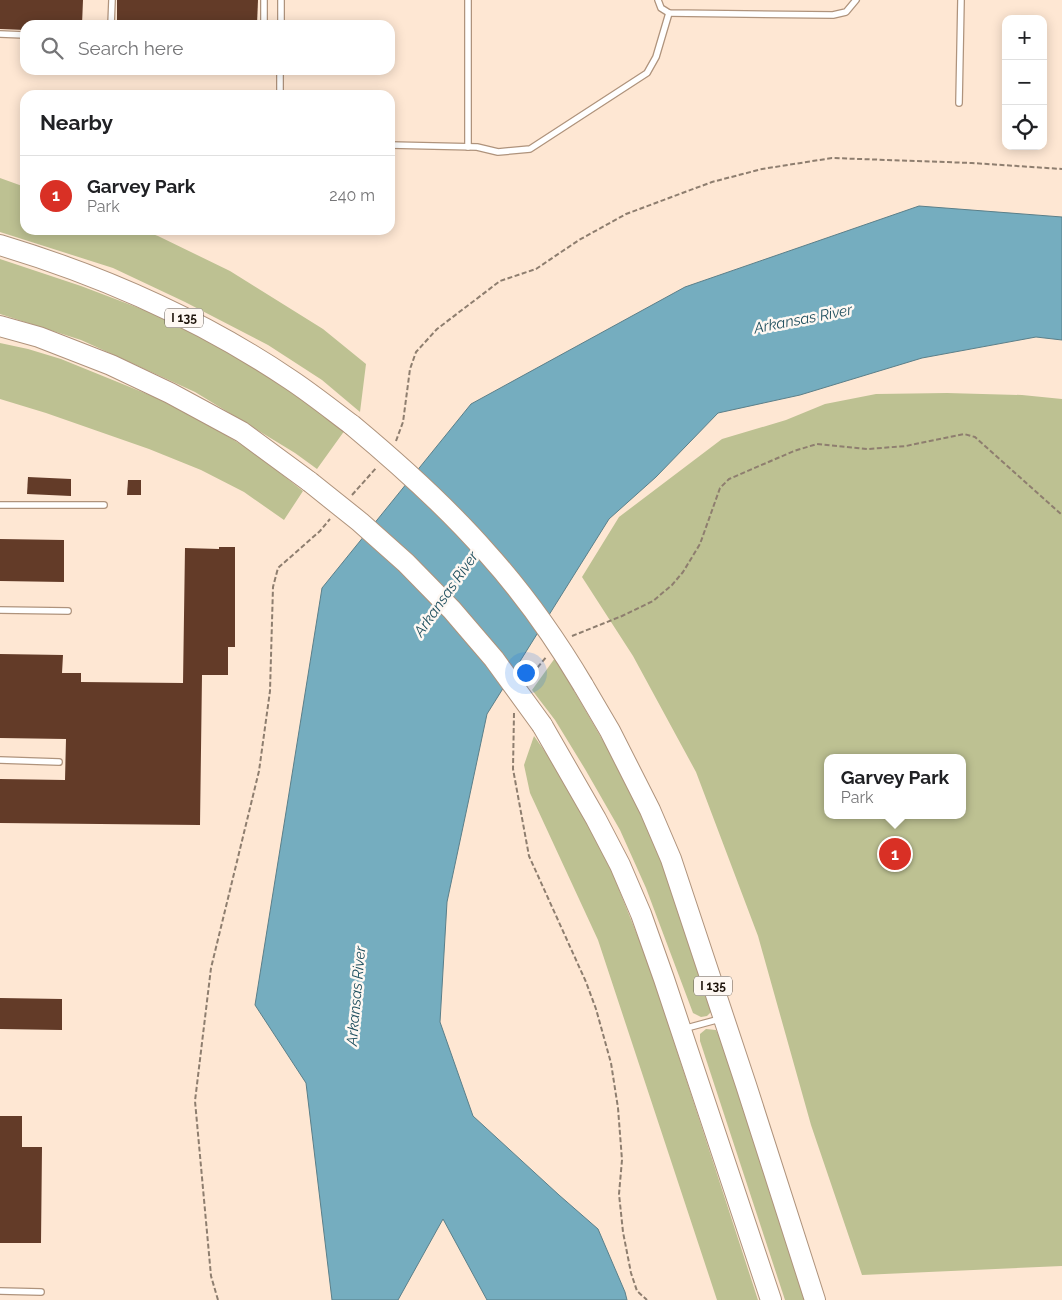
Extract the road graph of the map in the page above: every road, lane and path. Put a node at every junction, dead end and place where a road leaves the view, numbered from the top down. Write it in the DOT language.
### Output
graph roads {
  1 [pos="112,0"];
  2 [pos="264,0"];
  3 [pos="281,0"];
  4 [pos="468,0"];
  5 [pos="658,0"];
  6 [pos="856,0"];
  7 [pos="961,0"];
  8 [pos="669,14"];
  9 [pos="111,20"];
  10 [pos="264,20"];
  11 [pos="281,20"];
  12 [pos="0,34"];
  13 [pos="20,35"];
  14 [pos="280,75"];
  15 [pos="280,90"];
  16 [pos="959,103"];
  17 [pos="395,146"];
  18 [pos="468,147"];
  19 [pos="1062,170"];
  20 [pos="0,245"];
  21 [pos="0,326"];
  22 [pos="396,442"];
  23 [pos="380,463"];
  24 [pos="350,497"];
  25 [pos="0,505"];
  26 [pos="104,505"];
  27 [pos="1062,515"];
  28 [pos="332,517"];
  29 [pos="0,610"];
  30 [pos="68,611"];
  31 [pos="567,639"];
  32 [pos="547,656"];
  33 [pos="525,683"];
  34 [pos="514,706"];
  35 [pos="0,760"];
  36 [pos="59,762"];
  37 [pos="724,1018"];
  38 [pos="681,1030"];
  39 [pos="0,1291"];
  40 [pos="40,1292"];
  41 [pos="218,1300"];
  42 [pos="647,1300"];
  43 [pos="771,1300"];
  44 [pos="815,1300"];
  1 -- 9 [label="lane"];
  2 -- 10 [label="lane"];
  3 -- 11 [label="lane"];
  4 -- 18 [label="lane"];
  5 -- 8 [label="lane"];
  6 -- 8 [label="lane"];
  7 -- 16 [label="lane"];
  8 -- 18 [label="lane"];
  12 -- 13 [label="lane"];
  14 -- 15 [label="lane"];
  17 -- 18 [label="lane"];
  19 -- 22 [label="path"];
  20 -- 37 [label="highway, I 135, bridge"];
  21 -- 38 [label="highway, bridge"];
  23 -- 24 [label="path"];
  25 -- 26 [label="lane"];
  27 -- 31 [label="path"];
  28 -- 41 [label="path"];
  29 -- 30 [label="lane"];
  32 -- 33 [label="path"];
  34 -- 42 [label="path"];
  35 -- 36 [label="lane"];
  37 -- 38 [label="lane"];
  37 -- 44 [label="highway, I 135"];
  38 -- 43 [label="highway"];
  39 -- 40 [label="lane"];
}
